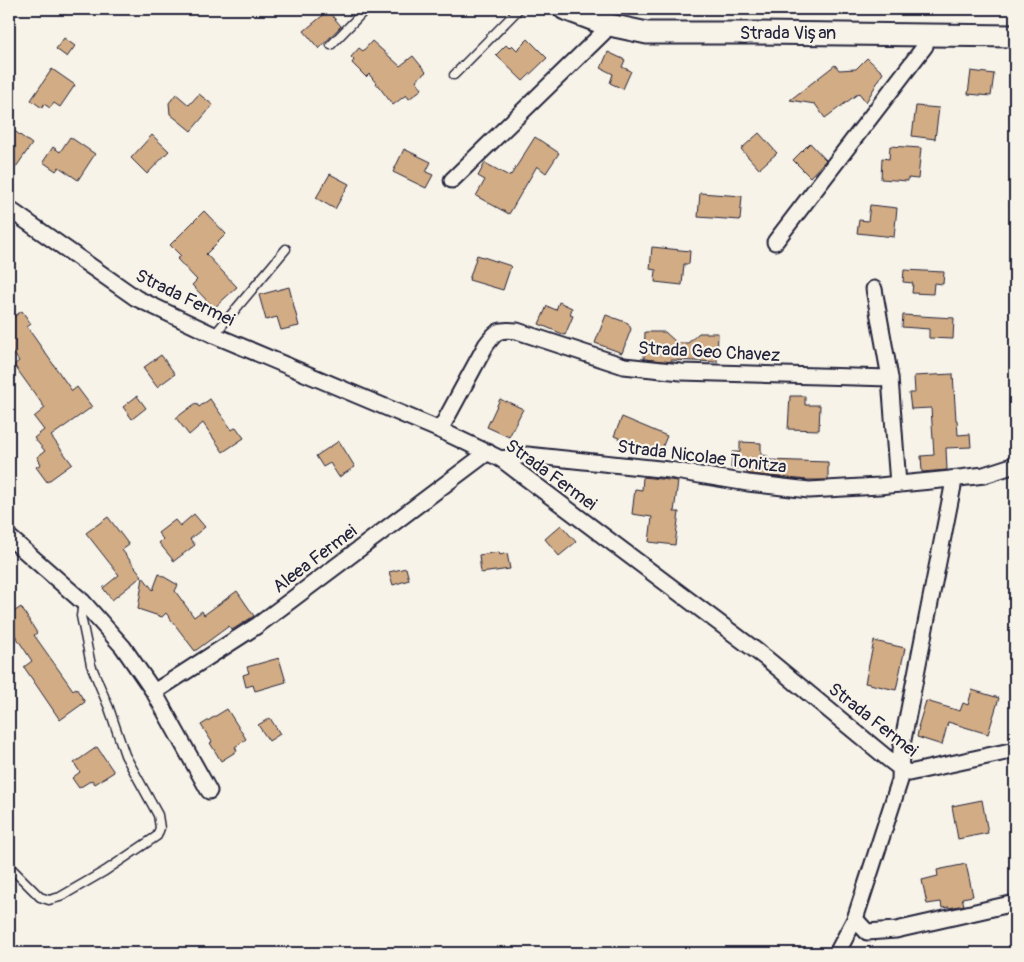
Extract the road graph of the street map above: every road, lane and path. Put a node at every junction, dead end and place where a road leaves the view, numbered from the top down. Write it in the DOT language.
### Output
graph roads {
  1 [pos="366,9"];
  2 [pos="520,9"];
  3 [pos="565,9"];
  4 [pos="605,24"];
  5 [pos="926,34"];
  6 [pos="1015,36"];
  7 [pos="331,45"];
  8 [pos="454,75"];
  9 [pos="452,180"];
  10 [pos="12,215"];
  11 [pos="775,242"];
  12 [pos="286,249"];
  13 [pos="874,289"];
  14 [pos="214,335"];
  15 [pos="890,378"];
  16 [pos="440,430"];
  17 [pos="494,455"];
  18 [pos="1015,465"];
  19 [pos="951,479"];
  20 [pos="898,484"];
  21 [pos="9,537"];
  22 [pos="83,602"];
  23 [pos="157,690"];
  24 [pos="1015,750"];
  25 [pos="900,768"];
  26 [pos="209,791"];
  27 [pos="9,866"];
  28 [pos="1015,903"];
  29 [pos="855,919"];
  30 [pos="837,953"];
  1 -- 7 [label="lane"];
  2 -- 8 [label="lane"];
  3 -- 4 [label="street, Strada Vișan"];
  4 -- 5 [label="street, Strada Vișan"];
  4 -- 9 [label="street"];
  5 -- 6 [label="street, Strada Vișan"];
  5 -- 11 [label="street"];
  10 -- 14 [label="street, Strada Fermei"];
  12 -- 14 [label="lane"];
  13 -- 15 [label="street"];
  14 -- 16 [label="street, Strada Fermei"];
  15 -- 16 [label="street, Strada Geo Chavez"];
  15 -- 20 [label="street"];
  16 -- 17 [label="street, Strada Fermei"];
  17 -- 20 [label="street, Strada Nicolae Tonitza"];
  17 -- 23 [label="street, Aleea Fermei"];
  17 -- 25 [label="street, Strada Fermei"];
  18 -- 19 [label="street, Strada Nicolae Tonitza"];
  19 -- 20 [label="street, Strada Nicolae Tonitza"];
  19 -- 25 [label="street"];
  21 -- 22 [label="street"];
  22 -- 23 [label="street"];
  22 -- 27 [label="lane"];
  23 -- 26 [label="street"];
  24 -- 25 [label="street, Strada Fermei"];
  25 -- 29 [label="street"];
  28 -- 29 [label="street"];
  29 -- 30 [label="street"];
}
